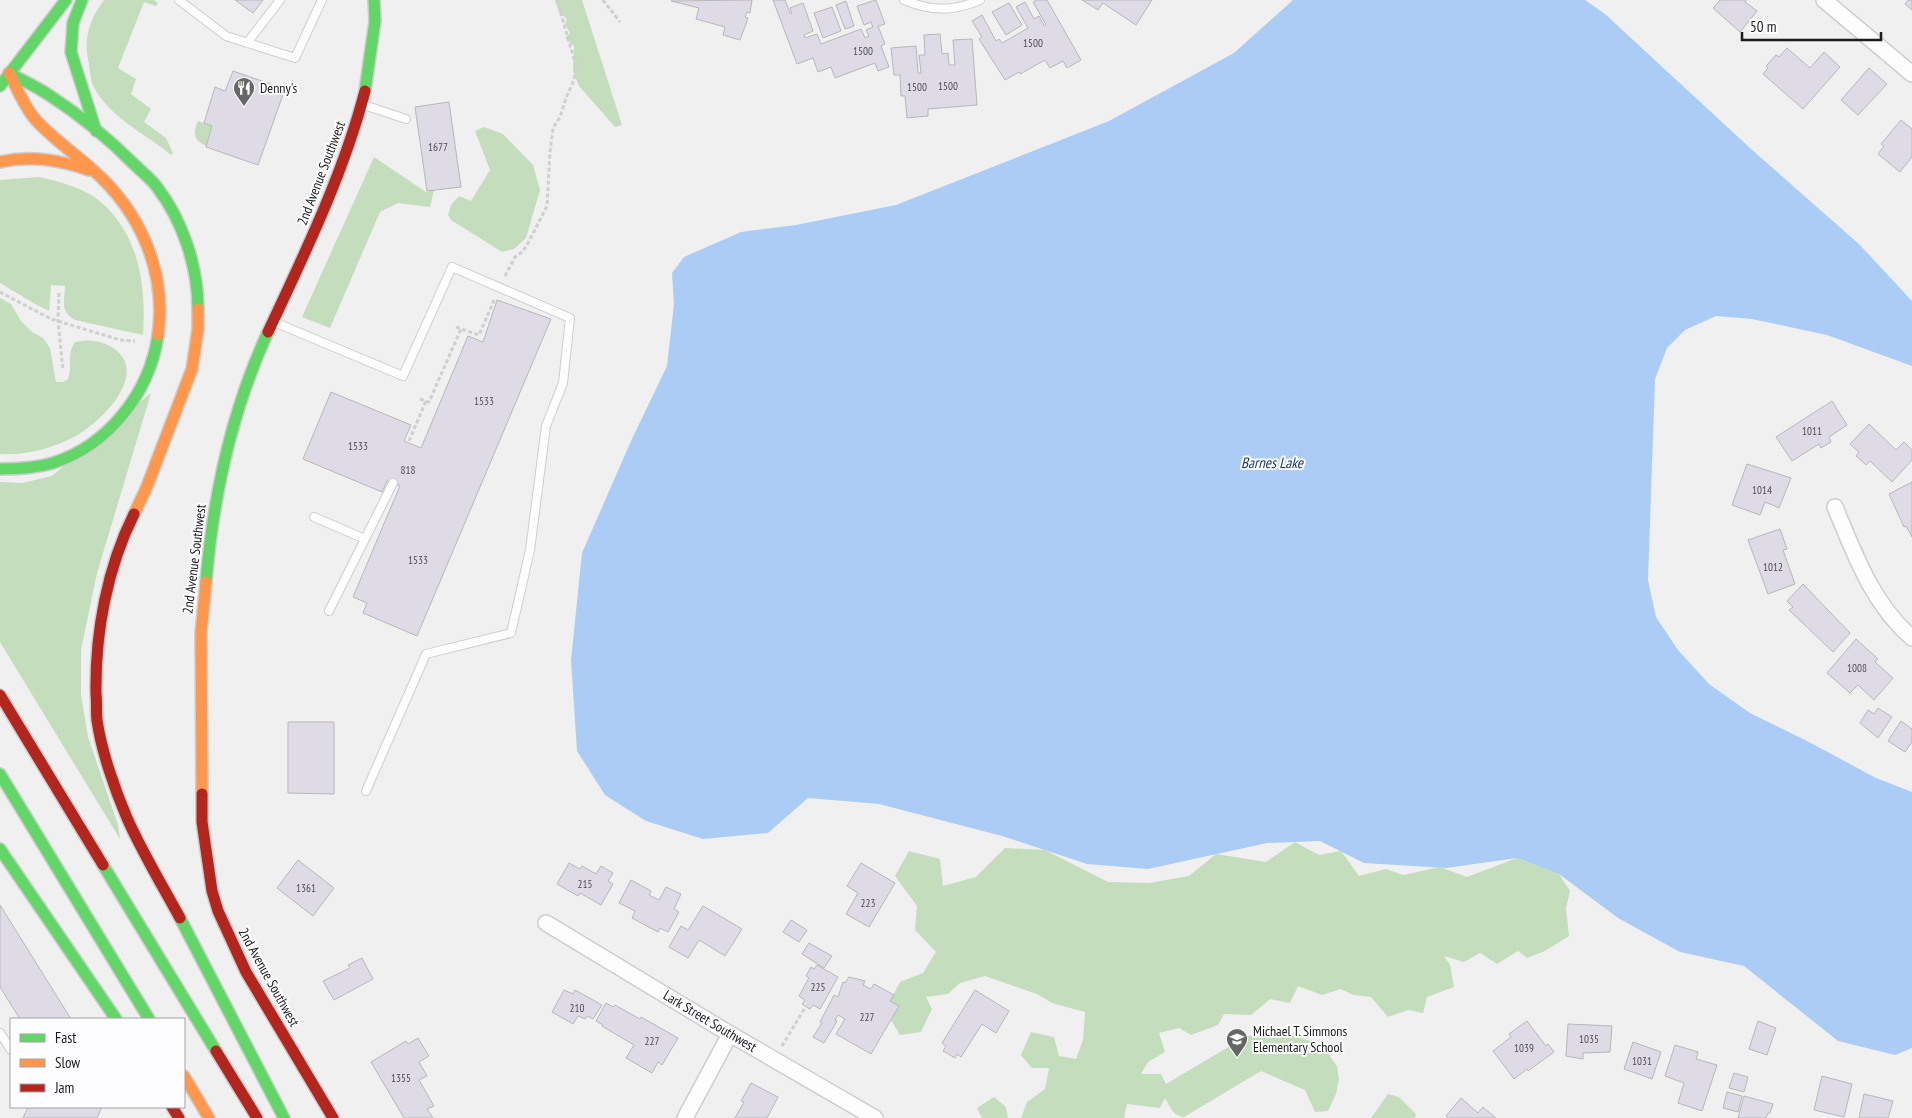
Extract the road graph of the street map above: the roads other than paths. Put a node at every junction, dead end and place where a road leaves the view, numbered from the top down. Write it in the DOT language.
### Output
graph roads {
  1 [pos="66,0"];
  2 [pos="82,0"];
  3 [pos="179,0"];
  4 [pos="280,0"];
  5 [pos="322,0"];
  6 [pos="374,0"];
  7 [pos="904,0"];
  8 [pos="980,0"];
  9 [pos="1824,0"];
  10 [pos="248,43"];
  11 [pos="4,70"];
  12 [pos="1912,74"];
  13 [pos="0,86"];
  14 [pos="362,104"];
  15 [pos="406,119"];
  16 [pos="96,131"];
  17 [pos="0,162"];
  18 [pos="95,172"];
  19 [pos="273,321"];
  20 [pos="0,469"];
  21 [pos="393,484"];
  22 [pos="1835,507"];
  23 [pos="314,517"];
  24 [pos="365,540"];
  25 [pos="329,611"];
  26 [pos="1912,638"];
  27 [pos="0,695"];
  28 [pos="0,774"];
  29 [pos="366,791"];
  30 [pos="5,837"];
  31 [pos="0,849"];
  32 [pos="46,915"];
  33 [pos="546,923"];
  34 [pos="115,1018"];
  35 [pos="148,1018"];
  36 [pos="0,1033"];
  37 [pos="730,1034"];
  38 [pos="10,1048"];
  39 [pos="185,1078"];
  40 [pos="209,1118"];
  41 [pos="257,1118"];
  42 [pos="284,1118"];
  43 [pos="333,1118"];
  44 [pos="684,1118"];
  45 [pos="875,1118"];
  1 -- 11 [label="main road"];
  2 -- 16 [label="main road"];
  3 -- 10 [label="lane"];
  4 -- 10 [label="lane"];
  5 -- 10 [label="lane"];
  6 -- 14 [label="main road, 2nd Avenue Southwest"];
  7 -- 8 [label="lane"];
  9 -- 12 [label="street"];
  11 -- 13 [label="main road"];
  11 -- 16 [label="main road"];
  11 -- 18 [label="main road"];
  14 -- 15 [label="lane"];
  14 -- 19 [label="main road, 2nd Avenue Southwest"];
  16 -- 42 [label="main road"];
  17 -- 18 [label="main road"];
  18 -- 20 [label="main road"];
  19 -- 29 [label="lane"];
  19 -- 43 [label="main road, 2nd Avenue Southwest"];
  21 -- 24 [label="lane"];
  22 -- 26 [label="street"];
  23 -- 24 [label="lane"];
  24 -- 25 [label="lane"];
  27 -- 41 [label="main road"];
  28 -- 35 [label="main road"];
  30 -- 32 [label="main road"];
  31 -- 32 [label="main road"];
  32 -- 34 [label="main road"];
  33 -- 37 [label="street, Lark Street Southwest"];
  36 -- 38 [label="lane"];
  37 -- 44 [label="street"];
  37 -- 45 [label="street, Lark Street Southwest"];
  39 -- 40 [label="main road"];
}
